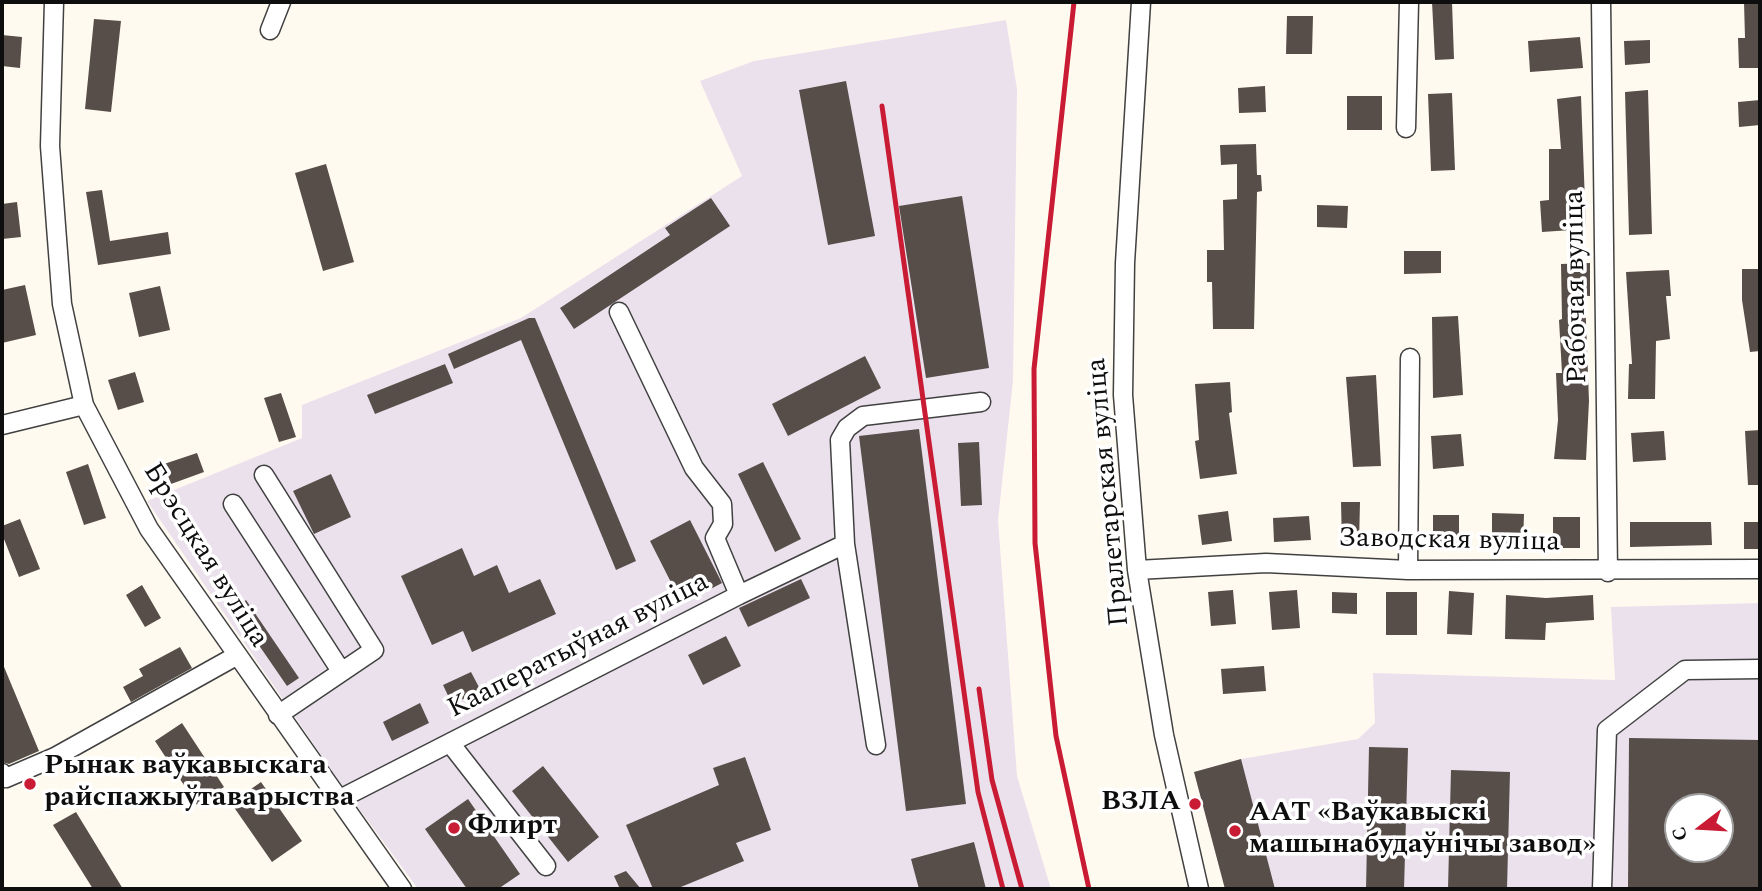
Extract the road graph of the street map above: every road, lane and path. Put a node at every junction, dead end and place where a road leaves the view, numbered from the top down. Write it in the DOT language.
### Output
graph roads {
  1 [pos="54,2"];
  2 [pos="281,2"];
  3 [pos="1141,2"];
  4 [pos="1409,2"];
  5 [pos="1601,2"];
  6 [pos="271,30"];
  7 [pos="1406,128"];
  8 [pos="619,312"];
  9 [pos="1410,358"];
  10 [pos="981,402"];
  11 [pos="84,405"];
  12 [pos="2,425"];
  13 [pos="264,475"];
  14 [pos="233,504"];
  15 [pos="845,544"];
  16 [pos="1760,569"];
  17 [pos="1137,570"];
  18 [pos="1408,570"];
  19 [pos="1608,572"];
  20 [pos="739,595"];
  21 [pos="236,656"];
  22 [pos="1760,669"];
  23 [pos="341,671"];
  24 [pos="278,715"];
  25 [pos="450,743"];
  26 [pos="876,745"];
  27 [pos="2,773"];
  28 [pos="338,800"];
  29 [pos="546,866"];
  30 [pos="402,889"];
  31 [pos="1199,889"];
  32 [pos="1602,889"];
  1 -- 11 [label="street, Брэсцкая вуліца"];
  2 -- 6 [label="street"];
  3 -- 17 [label="street, Пралетарская вуліца"];
  4 -- 7 [label="street"];
  5 -- 19 [label="street, Рабочая вуліца"];
  8 -- 20 [label="street"];
  9 -- 18 [label="street"];
  10 -- 15 [label="street"];
  11 -- 12 [label="street"];
  11 -- 21 [label="street, Брэсцкая вуліца"];
  13 -- 23 [label="street"];
  14 -- 23 [label="street"];
  15 -- 20 [label="street, Кааператыўная вуліца"];
  15 -- 26 [label="street"];
  16 -- 19 [label="street, Заводская вуліца"];
  17 -- 18 [label="street, Заводская вуліца"];
  17 -- 31 [label="street, Пралетарская вуліца"];
  18 -- 19 [label="street, Заводская вуліца"];
  20 -- 25 [label="street, Кааператыўная вуліца"];
  21 -- 24 [label="street, Брэсцкая вуліца"];
  21 -- 27 [label="street"];
  22 -- 32 [label="street"];
  23 -- 24 [label="street"];
  24 -- 28 [label="street, Брэсцкая вуліца"];
  25 -- 28 [label="street, Кааператыўная вуліца"];
  25 -- 29 [label="street"];
  28 -- 30 [label="street, Брэсцкая вуліца"];
}
